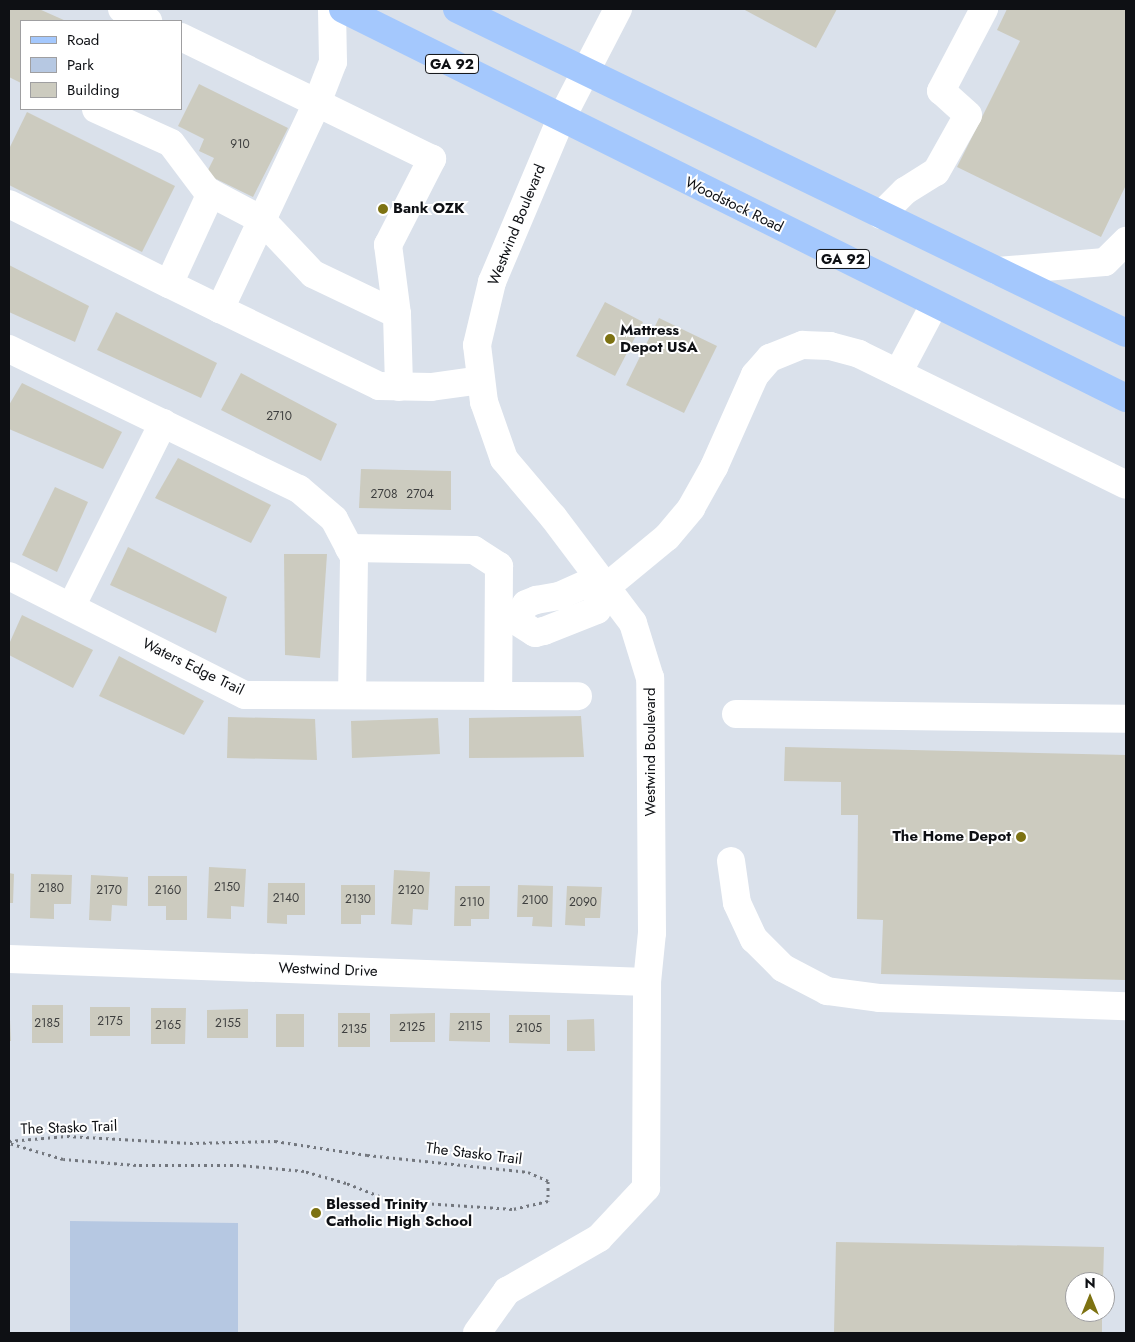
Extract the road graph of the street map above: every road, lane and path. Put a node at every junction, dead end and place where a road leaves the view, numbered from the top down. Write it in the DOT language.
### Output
graph roads {
  1 [pos="332,9"];
  2 [pos="343,9"];
  3 [pos="457,9"];
  4 [pos="618,9"];
  5 [pos="984,9"];
  6 [pos="182,37"];
  7 [pos="583,72"];
  8 [pos="317,103"];
  9 [pos="101,110"];
  10 [pos="138,118"];
  11 [pos="561,119"];
  12 [pos="211,193"];
  13 [pos="9,204"];
  14 [pos="881,215"];
  15 [pos="262,220"];
  16 [pos="1126,241"];
  17 [pos="998,271"];
  18 [pos="169,284"];
  19 [pos="934,305"];
  20 [pos="220,309"];
  21 [pos="397,314"];
  22 [pos="1126,333"];
  23 [pos="9,348"];
  24 [pos="898,373"];
  25 [pos="481,380"];
  26 [pos="399,387"];
  27 [pos="1126,398"];
  28 [pos="163,423"];
  29 [pos="1126,485"];
  30 [pos="349,548"];
  31 [pos="9,576"];
  32 [pos="603,590"];
  33 [pos="559,596"];
  34 [pos="71,607"];
  35 [pos="507,620"];
  36 [pos="569,623"];
  37 [pos="352,695"];
  38 [pos="498,696"];
  39 [pos="578,696"];
  40 [pos="736,714"];
  41 [pos="1126,719"];
  42 [pos="731,860"];
  43 [pos="9,959"];
  44 [pos="647,982"];
  45 [pos="1126,1006"];
  46 [pos="9,1142"];
  47 [pos="477,1333"];
  1 -- 8 [label="street"];
  2 -- 11 [label="main road, Woodstock Road / GA 92"];
  3 -- 7 [label="main road"];
  4 -- 7 [label="street, Westwind Boulevard"];
  5 -- 14 [label="street"];
  6 -- 8 [label="street"];
  7 -- 11 [label="street, Westwind Boulevard"];
  7 -- 14 [label="main road"];
  8 -- 15 [label="street"];
  8 -- 21 [label="street"];
  9 -- 10 [label="street"];
  10 -- 12 [label="street"];
  11 -- 19 [label="main road, Woodstock Road / GA 92"];
  11 -- 25 [label="street, Westwind Boulevard"];
  12 -- 15 [label="street"];
  12 -- 18 [label="street"];
  13 -- 18 [label="street"];
  14 -- 17 [label="main road"];
  15 -- 20 [label="street"];
  15 -- 21 [label="street"];
  16 -- 17 [label="street"];
  17 -- 22 [label="main road"];
  18 -- 20 [label="street"];
  19 -- 24 [label="street"];
  19 -- 27 [label="main road, Woodstock Road / GA 92"];
  20 -- 26 [label="street"];
  21 -- 26 [label="street"];
  23 -- 28 [label="street"];
  24 -- 29 [label="street"];
  24 -- 32 [label="street"];
  25 -- 26 [label="street"];
  25 -- 32 [label="street, Westwind Boulevard"];
  28 -- 30 [label="street"];
  28 -- 34 [label="street"];
  30 -- 35 [label="street"];
  30 -- 37 [label="street"];
  31 -- 34 [label="street, Waters Edge Trail"];
  32 -- 33 [label="street"];
  32 -- 36 [label="street"];
  32 -- 44 [label="street, Westwind Boulevard"];
  33 -- 35 [label="street"];
  33 -- 36 [label="street"];
  34 -- 37 [label="street, Waters Edge Trail"];
  35 -- 36 [label="street"];
  35 -- 38 [label="street"];
  37 -- 38 [label="street, Waters Edge Trail"];
  38 -- 39 [label="street, Waters Edge Trail"];
  40 -- 41 [label="street"];
  42 -- 45 [label="street"];
  43 -- 44 [label="street, Westwind Drive"];
  44 -- 47 [label="street, Westwind Boulevard"];
  46 -- 46 [label="path, The Stasko Trail"];
}
